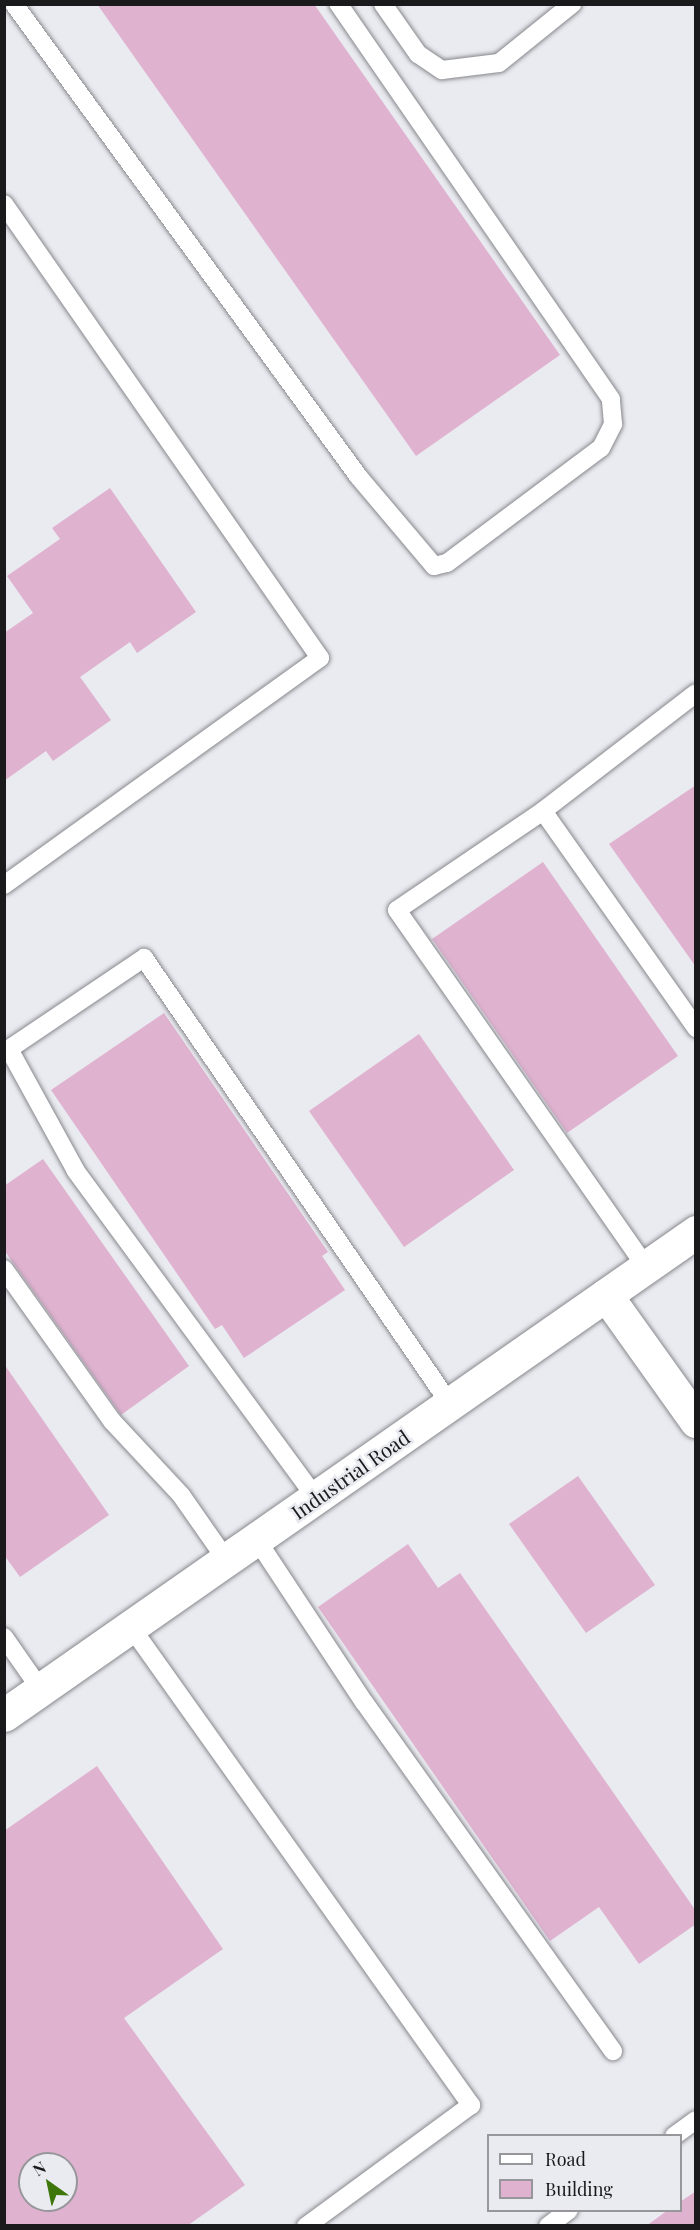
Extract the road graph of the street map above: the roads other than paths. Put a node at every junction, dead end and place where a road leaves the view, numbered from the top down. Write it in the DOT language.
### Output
graph roads {
  1 [pos="14,4"];
  2 [pos="338,4"];
  3 [pos="383,4"];
  4 [pos="572,4"];
  5 [pos="4,204"];
  6 [pos="696,693"];
  7 [pos="543,811"];
  8 [pos="4,885"];
  9 [pos="696,1028"];
  10 [pos="696,1232"];
  11 [pos="646,1267"];
  12 [pos="4,1269"];
  13 [pos="606,1295"];
  14 [pos="450,1404"];
  15 [pos="696,1421"];
  16 [pos="316,1498"];
  17 [pos="257,1540"];
  18 [pos="227,1561"];
  19 [pos="131,1627"];
  20 [pos="4,1637"];
  21 [pos="41,1690"];
  22 [pos="4,1715"];
  23 [pos="613,2051"];
  24 [pos="696,2120"];
  25 [pos="677,2134"];
  26 [pos="568,2212"];
  27 [pos="306,2226"];
  28 [pos="548,2226"];
  1 -- 2 [label="lane"];
  3 -- 4 [label="lane"];
  5 -- 8 [label="lane"];
  6 -- 7 [label="lane"];
  7 -- 9 [label="lane"];
  7 -- 11 [label="lane"];
  10 -- 11 [label="street, Industrial Road"];
  11 -- 13 [label="street, Industrial Road"];
  12 -- 18 [label="lane"];
  13 -- 14 [label="street, Industrial Road"];
  13 -- 15 [label="street"];
  14 -- 16 [label="street, Industrial Road"];
  14 -- 16 [label="lane"];
  16 -- 17 [label="street, Industrial Road"];
  17 -- 18 [label="street, Industrial Road"];
  17 -- 23 [label="lane"];
  18 -- 19 [label="street, Industrial Road"];
  19 -- 21 [label="street, Industrial Road"];
  19 -- 27 [label="lane"];
  20 -- 21 [label="lane"];
  21 -- 22 [label="street, Industrial Road"];
  24 -- 25 [label="lane"];
  26 -- 28 [label="lane"];
}
